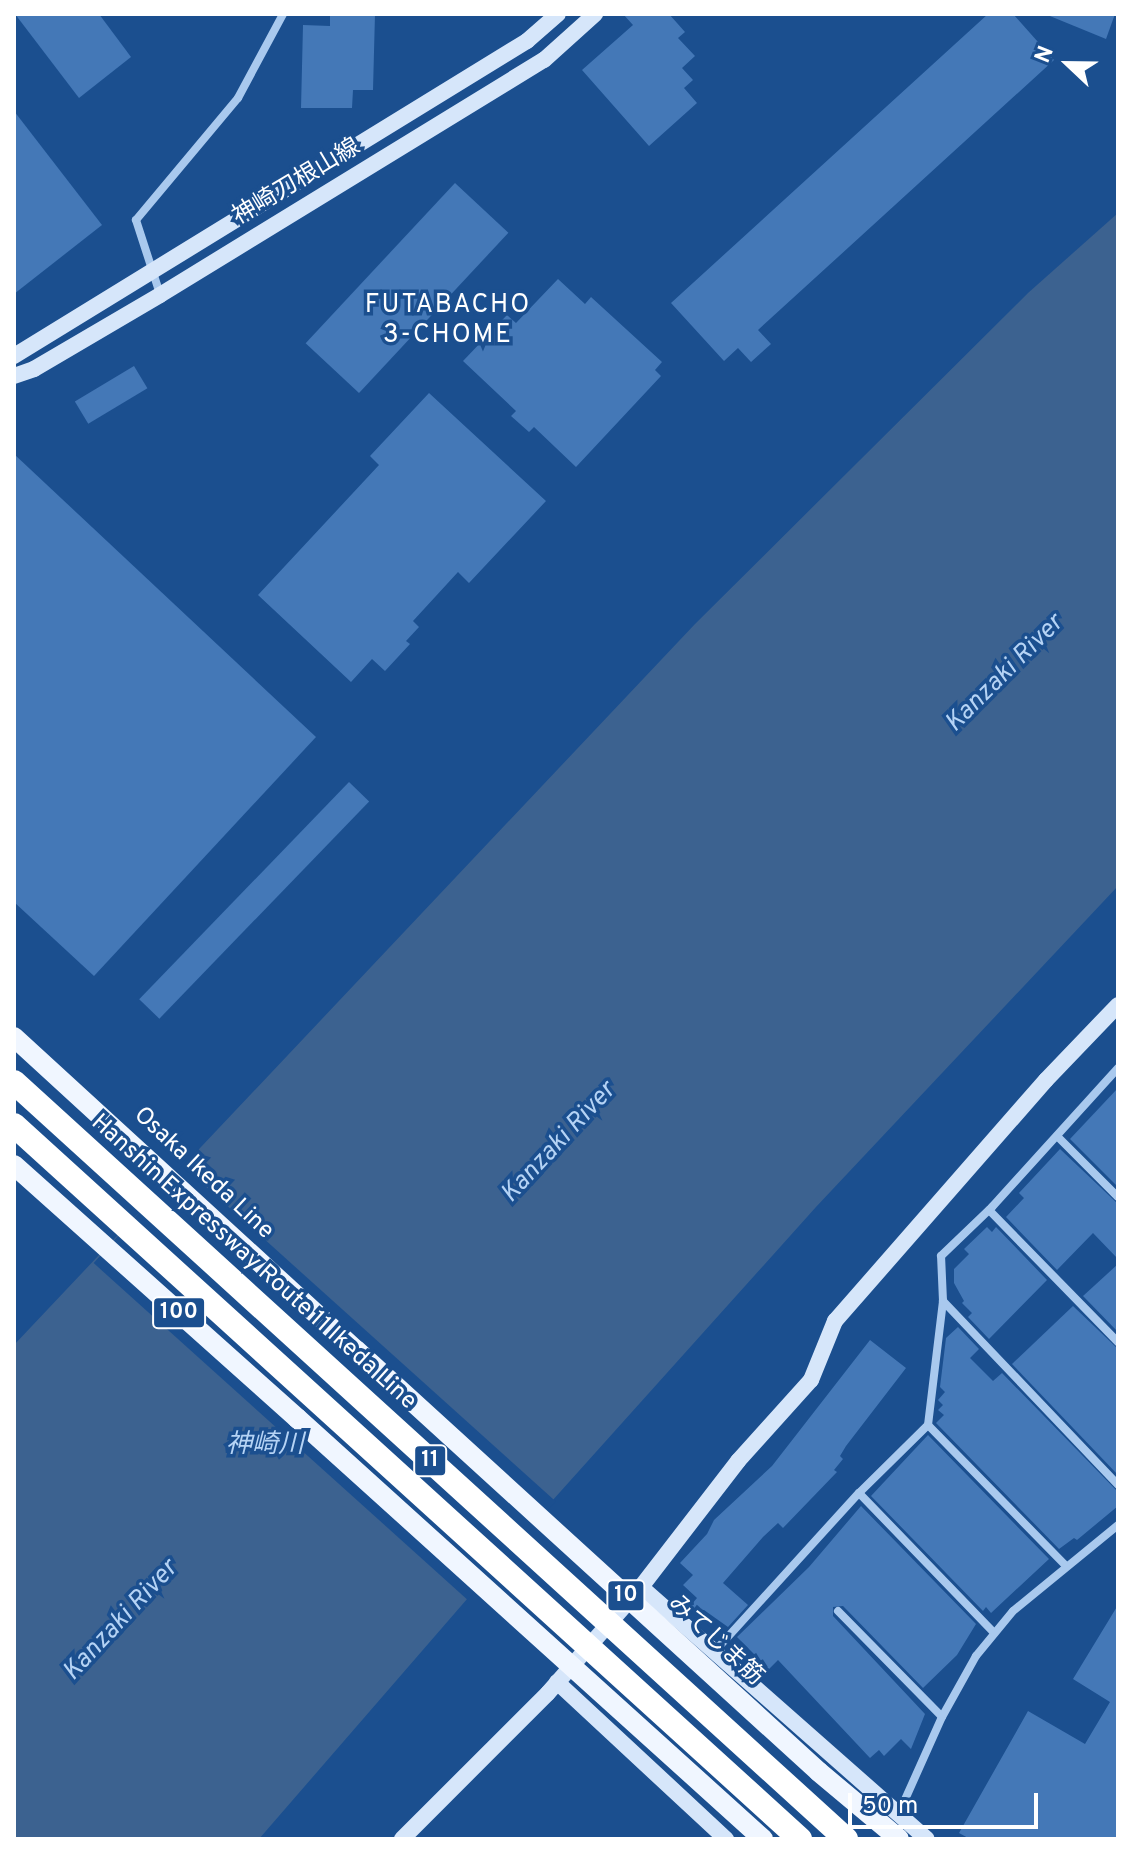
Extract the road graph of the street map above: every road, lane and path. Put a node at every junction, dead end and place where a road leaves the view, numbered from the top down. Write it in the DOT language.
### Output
graph roads {
  1 [pos="283,14"];
  2 [pos="558,14"];
  3 [pos="595,14"];
  4 [pos="153,269"];
  5 [pos="160,295"];
  6 [pos="14,356"];
  7 [pos="14,376"];
  8 [pos="1118,1005"];
  9 [pos="14,1037"];
  10 [pos="1118,1068"];
  11 [pos="14,1082"];
  12 [pos="14,1125"];
  13 [pos="1057,1136"];
  14 [pos="14,1165"];
  15 [pos="1118,1197"];
  16 [pos="989,1210"];
  17 [pos="943,1301"];
  18 [pos="1118,1342"];
  19 [pos="356,1350"];
  20 [pos="928,1425"];
  21 [pos="1118,1485"];
  22 [pos="859,1493"];
  23 [pos="1118,1525"];
  24 [pos="1065,1565"];
  25 [pos="641,1587"];
  26 [pos="838,1611"];
  27 [pos="994,1633"];
  28 [pos="715,1651"];
  29 [pos="557,1682"];
  30 [pos="942,1717"];
  31 [pos="899,1814"];
  32 [pos="402,1839"];
  33 [pos="726,1839"];
  34 [pos="763,1839"];
  35 [pos="800,1839"];
  36 [pos="846,1839"];
  37 [pos="890,1839"];
  38 [pos="899,1839"];
  39 [pos="927,1839"];
  1 -- 4 [label="street"];
  2 -- 4 [label="street, 神崎刀根山線"];
  3 -- 5 [label="street, 神崎刀根山線"];
  4 -- 5 [label="street"];
  4 -- 6 [label="street, 神崎刀根山線"];
  5 -- 7 [label="street, 神崎刀根山線"];
  8 -- 25 [label="street"];
  9 -- 19 [label="main road, Osaka Ikeda Line"];
  10 -- 13 [label="street"];
  11 -- 36 [label="highway, Hanshin Expressway Route 11 Ikeda Line / 11, bridge"];
  12 -- 35 [label="highway, 11, bridge"];
  13 -- 15 [label="street"];
  13 -- 16 [label="street"];
  14 -- 34 [label="main road, 100, bridge"];
  16 -- 17 [label="street"];
  16 -- 18 [label="street"];
  17 -- 20 [label="street"];
  17 -- 21 [label="street"];
  19 -- 38 [label="main road, みてじま筋 / 10, bridge"];
  20 -- 22 [label="street"];
  20 -- 24 [label="street"];
  22 -- 27 [label="street"];
  22 -- 28 [label="street"];
  23 -- 24 [label="street"];
  24 -- 27 [label="street"];
  25 -- 28 [label="street"];
  25 -- 29 [label="street"];
  26 -- 30 [label="street"];
  27 -- 30 [label="street"];
  28 -- 31 [label="street"];
  29 -- 32 [label="street"];
  29 -- 33 [label="street"];
  30 -- 31 [label="street"];
  31 -- 37 [label="street"];
  31 -- 39 [label="street"];
}
